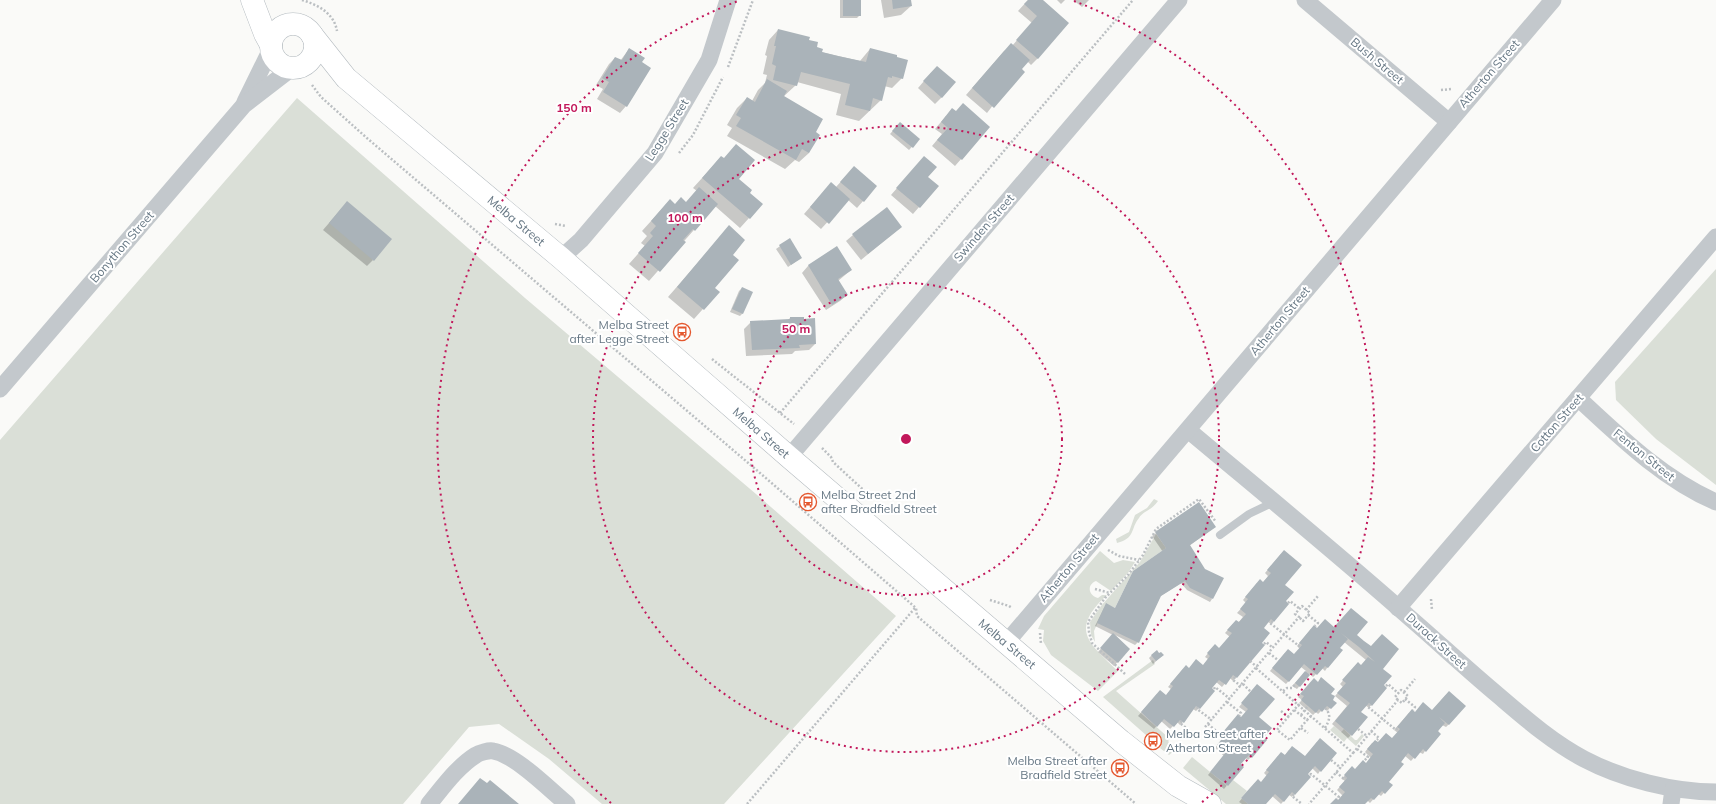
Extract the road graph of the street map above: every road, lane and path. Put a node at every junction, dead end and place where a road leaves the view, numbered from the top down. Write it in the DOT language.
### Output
graph roads {
  1 [pos="252,0"];
  2 [pos="728,0"];
  3 [pos="1133,0"];
  4 [pos="1179,0"];
  5 [pos="1305,0"];
  6 [pos="1553,0"];
  7 [pos="291,24"];
  8 [pos="312,35"];
  9 [pos="271,46"];
  10 [pos="296,68"];
  11 [pos="346,78"];
  12 [pos="312,85"];
  13 [pos="1454,88"];
  14 [pos="1440,90"];
  15 [pos="244,105"];
  16 [pos="1449,122"];
  17 [pos="1716,237"];
  18 [pos="561,258"];
  19 [pos="0,389"];
  20 [pos="1578,398"];
  21 [pos="780,413"];
  22 [pos="1188,430"];
  23 [pos="789,457"];
  24 [pos="1274,502"];
  25 [pos="1716,502"];
  26 [pos="1221,533"];
  27 [pos="1094,538"];
  28 [pos="1139,560"];
  29 [pos="1095,589"];
  30 [pos="1111,593"];
  31 [pos="1318,596"];
  32 [pos="1431,596"];
  33 [pos="988,598"];
  34 [pos="1288,603"];
  35 [pos="1009,606"];
  36 [pos="916,608"];
  37 [pos="1398,608"];
  38 [pos="1300,609"];
  39 [pos="1306,610"];
  40 [pos="1308,616"];
  41 [pos="1299,617"];
  42 [pos="1273,621"];
  43 [pos="1315,626"];
  44 [pos="1420,627"];
  45 [pos="1284,635"];
  46 [pos="1006,643"];
  47 [pos="1264,644"];
  48 [pos="1300,644"];
  49 [pos="1273,648"];
  50 [pos="1269,653"];
  51 [pos="1278,660"];
  52 [pos="1250,661"];
  53 [pos="1257,667"];
  54 [pos="1125,674"];
  55 [pos="1235,677"];
  56 [pos="1415,679"];
  57 [pos="1296,684"];
  58 [pos="1242,685"];
  59 [pos="1386,686"];
  60 [pos="1214,689"];
  61 [pos="1283,691"];
  62 [pos="1252,692"];
  63 [pos="1404,692"];
  64 [pos="1398,693"];
  65 [pos="1230,699"];
  66 [pos="1405,699"];
  67 [pos="1398,700"];
  68 [pos="1227,702"];
  69 [pos="1298,704"];
  70 [pos="1370,704"];
  71 [pos="1308,706"];
  72 [pos="1198,707"];
  73 [pos="1325,708"];
  74 [pos="1294,710"];
  75 [pos="1305,710"];
  76 [pos="1413,710"];
  77 [pos="1281,711"];
  78 [pos="1301,715"];
  79 [pos="1239,716"];
  80 [pos="1311,716"];
  81 [pos="1288,717"];
  82 [pos="1382,718"];
  83 [pos="1212,720"];
  84 [pos="1307,720"];
  85 [pos="1182,721"];
  86 [pos="1208,724"];
  87 [pos="1205,728"];
  88 [pos="1301,728"];
  89 [pos="1324,728"];
  90 [pos="1398,728"];
  91 [pos="1358,729"];
  92 [pos="1372,731"];
  93 [pos="1308,733"];
  94 [pos="1224,734"];
  95 [pos="1367,736"];
  96 [pos="1197,737"];
  97 [pos="1377,740"];
  98 [pos="1357,749"];
  99 [pos="1353,753"];
  100 [pos="1331,760"];
  101 [pos="1364,761"];
  102 [pos="1341,768"];
  103 [pos="1336,772"];
  104 [pos="1310,776"];
  105 [pos="1346,776"];
  106 [pos="1325,785"];
  107 [pos="1716,792"];
  108 [pos="1294,794"];
  109 [pos="1182,795"];
  110 [pos="1672,796"];
  111 [pos="1337,799"];
  112 [pos="429,804"];
  113 [pos="568,804"];
  114 [pos="747,804"];
  115 [pos="1136,804"];
  116 [pos="1210,804"];
  117 [pos="1302,804"];
  118 [pos="1309,804"];
  1 -- 7 [label="street"];
  1 -- 9 [label="street"];
  2 -- 18 [label="street, Legge Street"];
  3 -- 21 [label="path"];
  4 -- 23 [label="street, Swinden Street"];
  5 -- 16 [label="street, Bush Street"];
  6 -- 16 [label="street, Atherton Street"];
  7 -- 8 [label="street"];
  7 -- 9 [label="street"];
  8 -- 10 [label="street"];
  8 -- 11 [label="street, Melba Street"];
  9 -- 10 [label="street"];
  9 -- 15 [label="street, Bonython Street"];
  10 -- 11 [label="street, Melba Street"];
  10 -- 15 [label="street, Bonython Street"];
  11 -- 18 [label="street, Melba Street"];
  12 -- 36 [label="path"];
  13 -- 14 [label="path"];
  15 -- 19 [label="street, Bonython Street"];
  16 -- 22 [label="street, Atherton Street"];
  17 -- 20 [label="street, Cotton Street"];
  18 -- 23 [label="street, Melba Street"];
  20 -- 25 [label="street, Fenton Street"];
  20 -- 37 [label="street, Cotton Street"];
  22 -- 24 [label="street, Durack Street"];
  22 -- 27 [label="street, Atherton Street"];
  23 -- 46 [label="street, Melba Street"];
  24 -- 26 [label="lane"];
  24 -- 37 [label="street, Durack Street"];
  26 -- 28 [label="path"];
  27 -- 28 [label="path"];
  27 -- 46 [label="street, Atherton Street"];
  28 -- 30 [label="path"];
  29 -- 30 [label="path"];
  30 -- 54 [label="path"];
  31 -- 39 [label="path"];
  32 -- 44 [label="path"];
  33 -- 35 [label="path"];
  34 -- 38 [label="path"];
  36 -- 114 [label="path"];
  36 -- 115 [label="path"];
  37 -- 44 [label="street, Durack Street"];
  38 -- 39 [label="path"];
  38 -- 41 [label="path"];
  39 -- 40 [label="path"];
  40 -- 41 [label="path"];
  40 -- 43 [label="path"];
  41 -- 45 [label="path"];
  42 -- 45 [label="path"];
  44 -- 110 [label="street, Durack Street"];
  45 -- 48 [label="path"];
  45 -- 49 [label="path"];
  46 -- 109 [label="street, Melba Street"];
  47 -- 49 [label="path"];
  49 -- 50 [label="path"];
  50 -- 51 [label="path"];
  50 -- 53 [label="path"];
  52 -- 53 [label="path"];
  53 -- 58 [label="path"];
  53 -- 61 [label="path"];
  55 -- 58 [label="path"];
  56 -- 63 [label="path"];
  57 -- 61 [label="path"];
  58 -- 62 [label="path"];
  58 -- 65 [label="path"];
  59 -- 64 [label="path"];
  60 -- 65 [label="path"];
  61 -- 69 [label="path"];
  63 -- 64 [label="path"];
  63 -- 66 [label="path"];
  64 -- 67 [label="path"];
  65 -- 68 [label="path"];
  66 -- 67 [label="path"];
  66 -- 76 [label="path"];
  67 -- 82 [label="path"];
  68 -- 79 [label="path"];
  68 -- 83 [label="path"];
  69 -- 74 [label="path"];
  69 -- 75 [label="path"];
  70 -- 82 [label="path"];
  71 -- 75 [label="path"];
  72 -- 83 [label="path"];
  73 -- 89 [label="path"];
  74 -- 78 [label="path"];
  74 -- 81 [label="path"];
  75 -- 78 [label="path"];
  75 -- 80 [label="path"];
  77 -- 81 [label="path"];
  78 -- 84 [label="path"];
  80 -- 84 [label="path"];
  80 -- 89 [label="path"];
  81 -- 88 [label="path"];
  82 -- 90 [label="path"];
  82 -- 92 [label="path"];
  83 -- 86 [label="path"];
  84 -- 88 [label="path"];
  85 -- 96 [label="path"];
  86 -- 87 [label="path"];
  86 -- 94 [label="path"];
  88 -- 93 [label="path"];
  89 -- 99 [label="path"];
  91 -- 95 [label="path"];
  92 -- 95 [label="path"];
  92 -- 97 [label="path"];
  95 -- 98 [label="path"];
  98 -- 99 [label="path"];
  98 -- 101 [label="path"];
  99 -- 102 [label="path"];
  100 -- 102 [label="path"];
  102 -- 103 [label="path"];
  103 -- 105 [label="path"];
  103 -- 106 [label="path"];
  104 -- 106 [label="path"];
  106 -- 111 [label="path"];
  106 -- 118 [label="path"];
  107 -- 110 [label="street, Durack Street"];
  108 -- 117 [label="path"];
  109 -- 116 [label="street, Melba Street"];
  112 -- 113 [label="street"];
}
